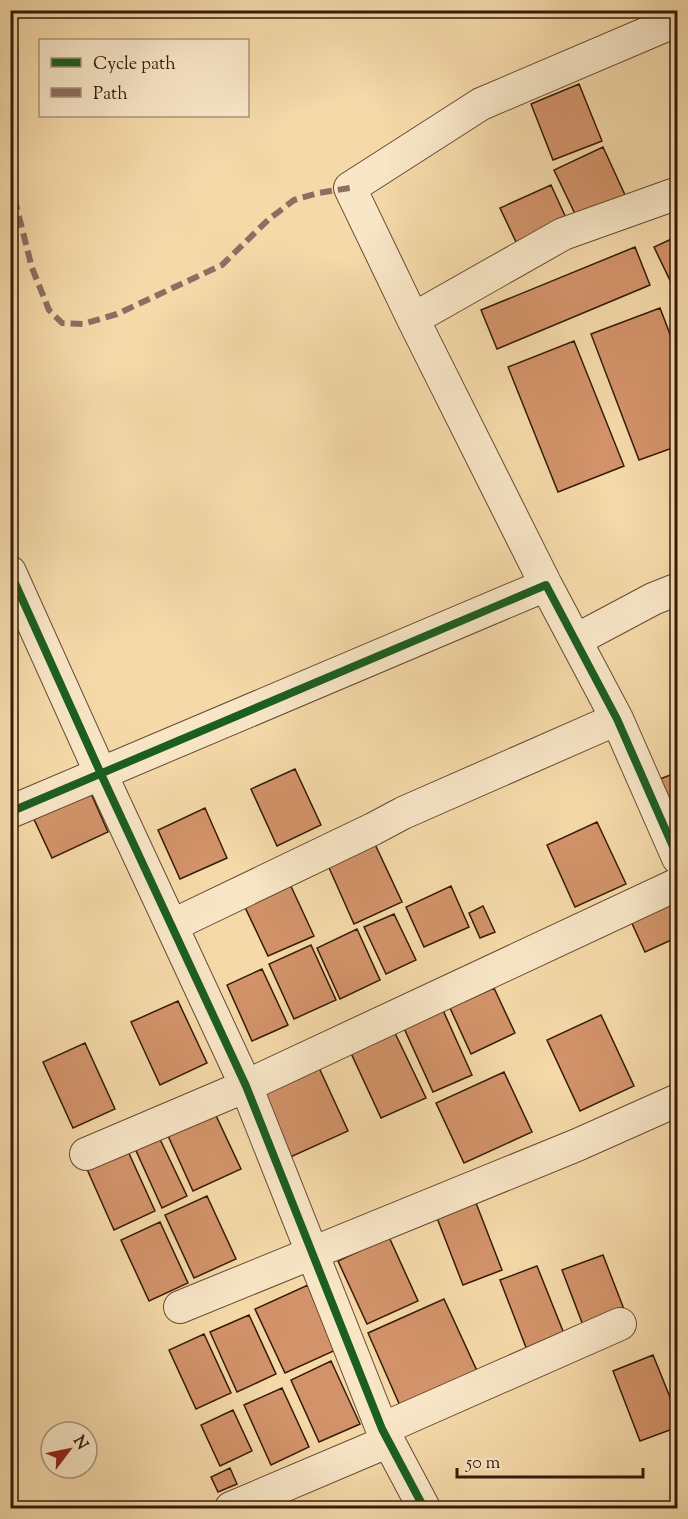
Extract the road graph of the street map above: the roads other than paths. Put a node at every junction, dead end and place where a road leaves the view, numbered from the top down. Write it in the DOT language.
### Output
graph roads {
  1 [pos="678,20"];
  2 [pos="678,192"];
  3 [pos="413,319"];
  4 [pos="10,572"];
  5 [pos="546,585"];
  6 [pos="678,589"];
  7 [pos="576,640"];
  8 [pos="617,719"];
  9 [pos="101,774"];
  10 [pos="10,812"];
  11 [pos="678,858"];
  12 [pos="678,884"];
  13 [pos="173,925"];
  14 [pos="246,1086"];
  15 [pos="678,1100"];
  16 [pos="86,1154"];
  17 [pos="312,1254"];
  18 [pos="180,1307"];
  19 [pos="620,1324"];
  20 [pos="385,1435"];
  21 [pos="231,1508"];
  22 [pos="424,1509"];
  1 -- 3 [label="street"];
  2 -- 3 [label="street"];
  3 -- 5 [label="street"];
  4 -- 9 [label="street"];
  5 -- 7 [label="street"];
  5 -- 9 [label="street"];
  6 -- 7 [label="street"];
  7 -- 8 [label="street"];
  8 -- 11 [label="street"];
  8 -- 13 [label="street"];
  9 -- 10 [label="street"];
  9 -- 13 [label="street"];
  12 -- 14 [label="street"];
  13 -- 14 [label="street"];
  14 -- 16 [label="street"];
  14 -- 17 [label="street"];
  15 -- 17 [label="street"];
  17 -- 18 [label="street"];
  17 -- 20 [label="street"];
  19 -- 20 [label="street"];
  20 -- 21 [label="street"];
  20 -- 22 [label="street"];
}
